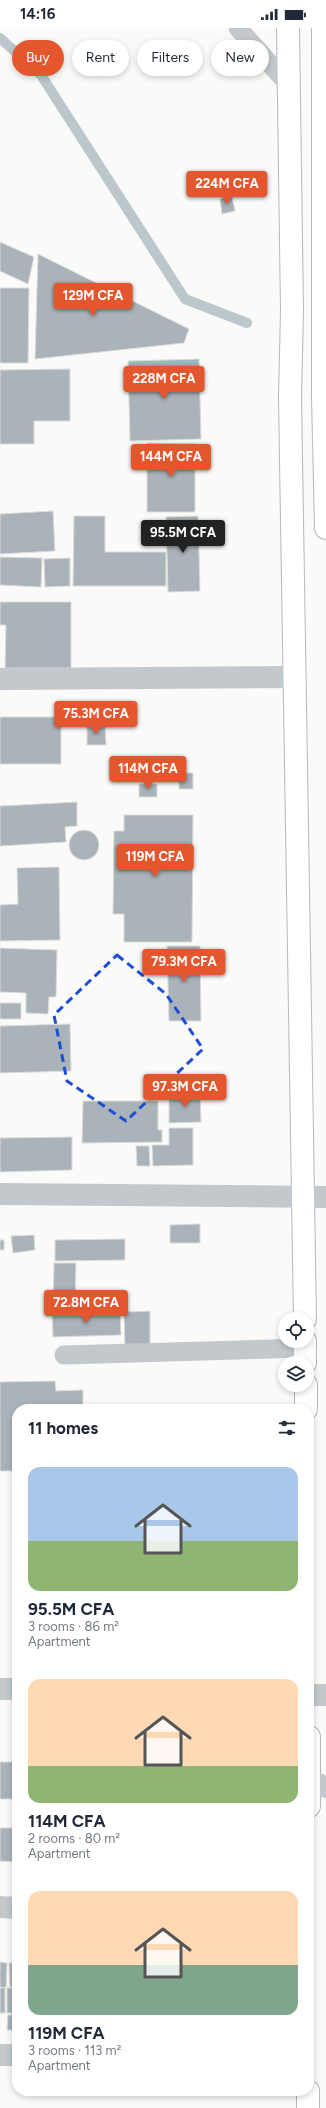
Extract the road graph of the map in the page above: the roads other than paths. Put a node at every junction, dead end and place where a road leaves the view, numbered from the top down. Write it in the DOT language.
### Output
graph roads {
  1 [pos="238,28"];
  2 [pos="288,28"];
  3 [pos="323,28"];
  4 [pos="287,83"];
  5 [pos="325,310"];
  6 [pos="325,396"];
  7 [pos="326,528"];
  8 [pos="296,677"];
  9 [pos="0,679"];
  10 [pos="0,1194"];
  11 [pos="304,1196"];
  12 [pos="326,1197"];
  13 [pos="305,1312"];
  14 [pos="305,1351"];
  15 [pos="64,1355"];
  16 [pos="306,1392"];
  17 [pos="306,1404"];
  18 [pos="0,1689"];
  19 [pos="12,1689"];
  20 [pos="314,1695"];
  21 [pos="326,1695"];
  22 [pos="314,1783"];
  23 [pos="326,1787"];
  24 [pos="0,1907"];
  25 [pos="12,1908"];
  26 [pos="0,2055"];
  27 [pos="12,2055"];
  28 [pos="308,2096"];
  29 [pos="308,2108"];
  1 -- 4 [label="lane"];
  2 -- 4 [label="highway"];
  3 -- 5 [label="highway"];
  4 -- 8 [label="highway"];
  5 -- 6 [label="highway"];
  6 -- 7 [label="highway"];
  8 -- 9 [label="street"];
  8 -- 11 [label="highway"];
  10 -- 11 [label="street"];
  11 -- 12 [label="street"];
  11 -- 13 [label="highway"];
  14 -- 15 [label="lane"];
  16 -- 17 [label="highway"];
  18 -- 19 [label="street"];
  20 -- 21 [label="street"];
  22 -- 23 [label="street"];
  24 -- 25 [label="street"];
  26 -- 27 [label="street"];
  28 -- 29 [label="highway"];
}
